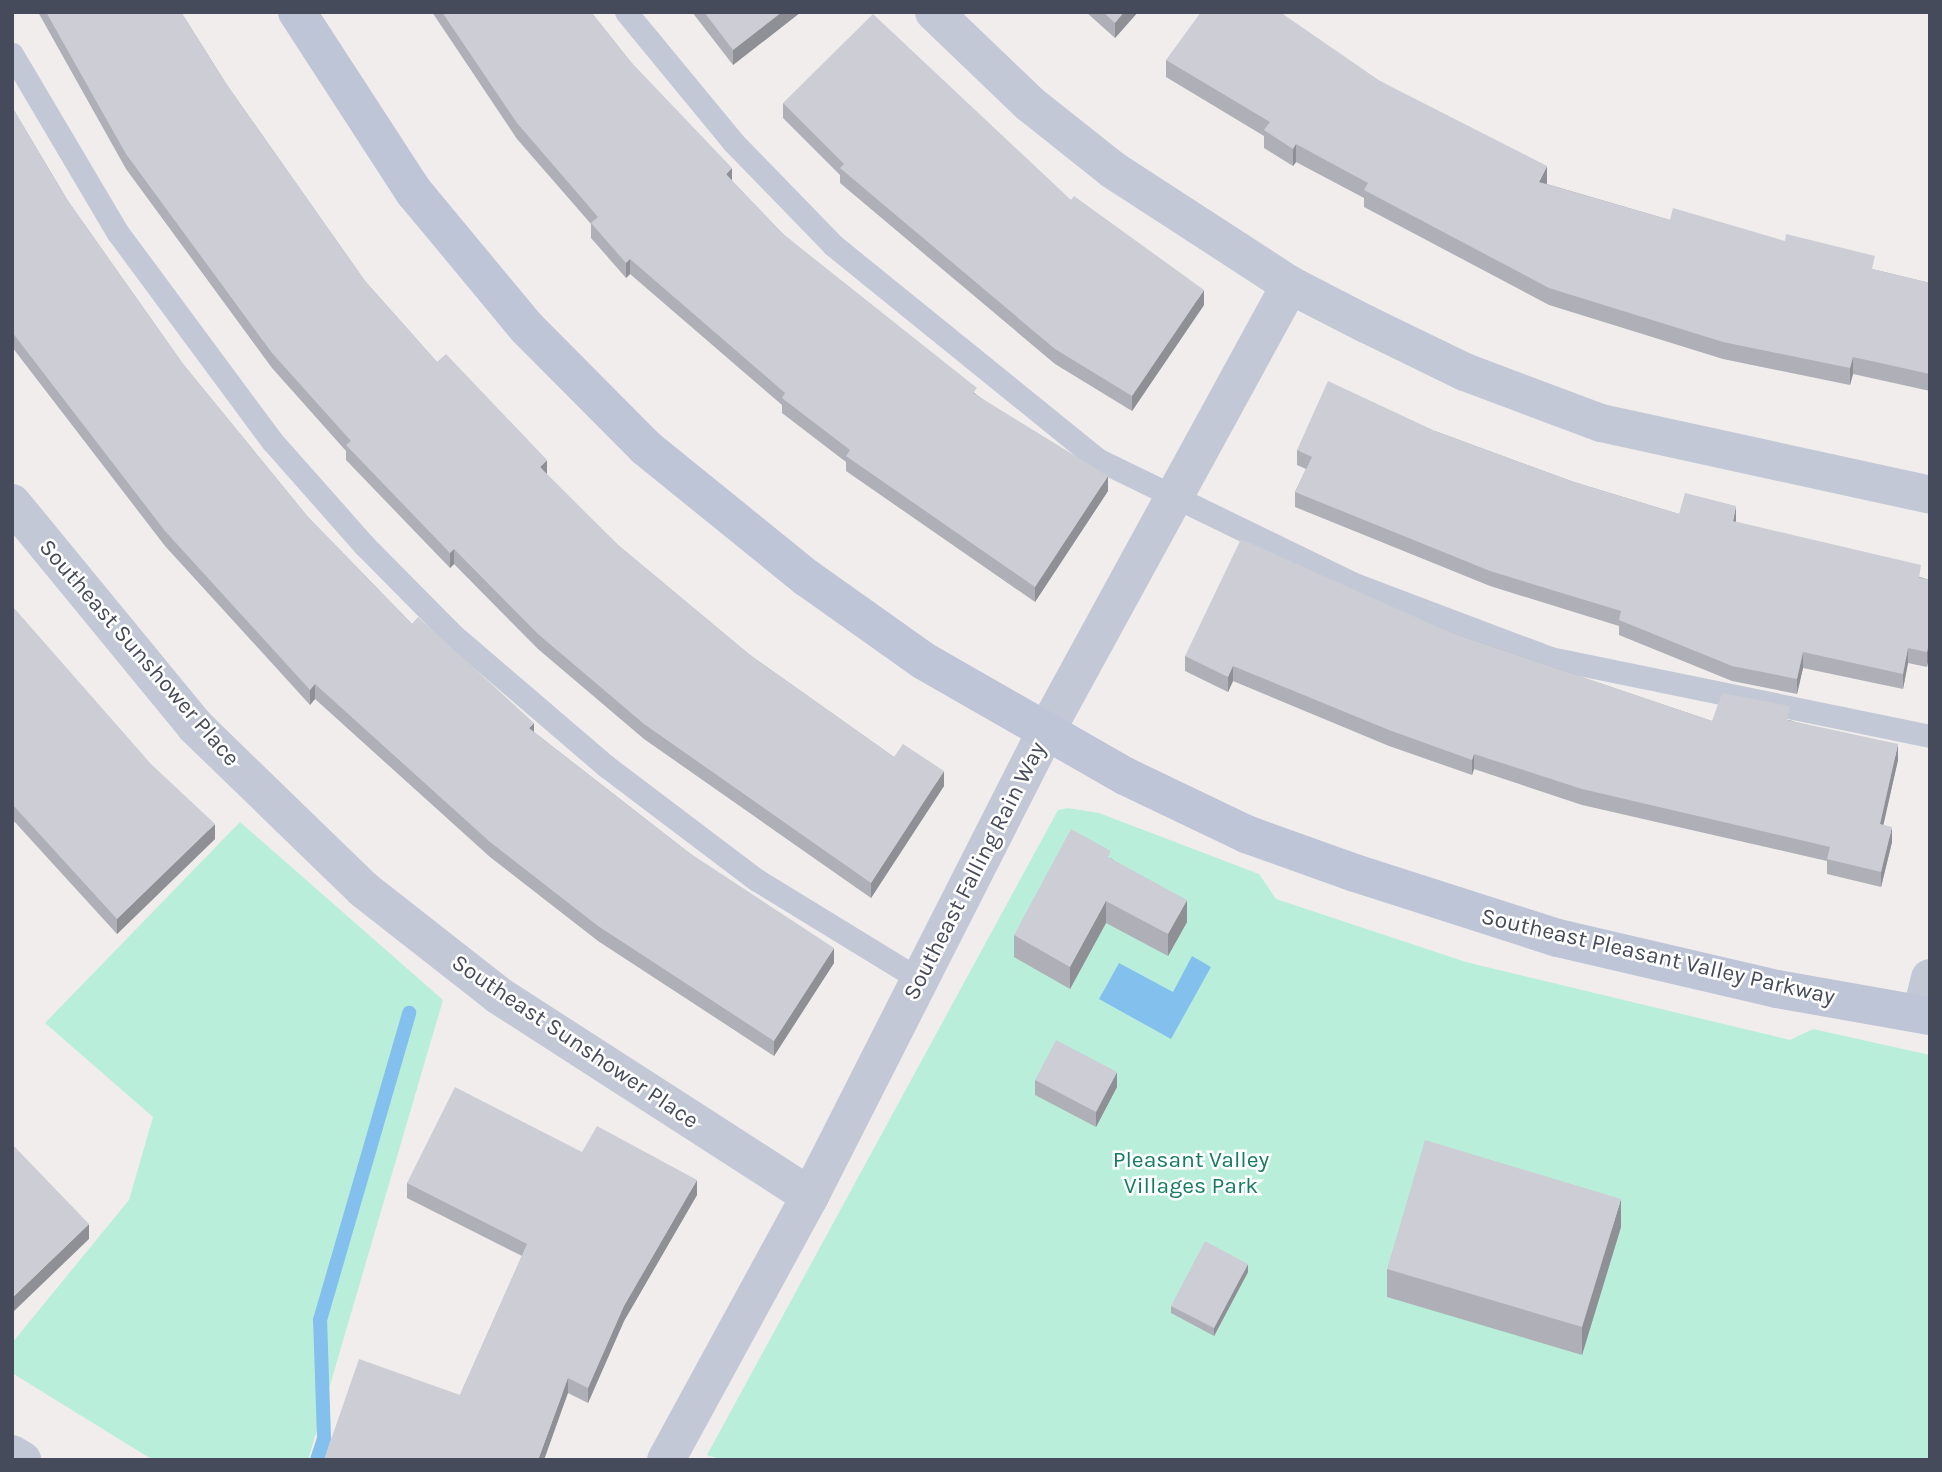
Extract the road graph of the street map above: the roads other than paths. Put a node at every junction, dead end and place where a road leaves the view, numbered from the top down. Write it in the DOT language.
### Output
graph roads {
  1 [pos="297,12"];
  2 [pos="626,12"];
  3 [pos="934,12"];
  4 [pos="12,54"];
  5 [pos="1290,285"];
  6 [pos="1930,495"];
  7 [pos="1173,498"];
  8 [pos="12,503"];
  9 [pos="1045,733"];
  10 [pos="1930,736"];
  11 [pos="920,979"];
  12 [pos="1927,1002"];
  13 [pos="810,1196"];
  14 [pos="12,1454"];
  15 [pos="22,1460"];
  16 [pos="666,1460"];
  1 -- 9 [label="street, Southeast Pleasant Valley Parkway"];
  2 -- 7 [label="lane"];
  3 -- 5 [label="street"];
  4 -- 11 [label="lane"];
  5 -- 6 [label="street"];
  5 -- 7 [label="street, Southeast Falling Rain Way"];
  7 -- 9 [label="street, Southeast Falling Rain Way"];
  7 -- 10 [label="lane"];
  8 -- 13 [label="street, Southeast Sunshower Place"];
  9 -- 11 [label="street, Southeast Falling Rain Way"];
  9 -- 12 [label="street, Southeast Pleasant Valley Parkway"];
  11 -- 13 [label="street, Southeast Falling Rain Way"];
  13 -- 16 [label="street, Southeast Falling Rain Way"];
  14 -- 15 [label="street"];
}
